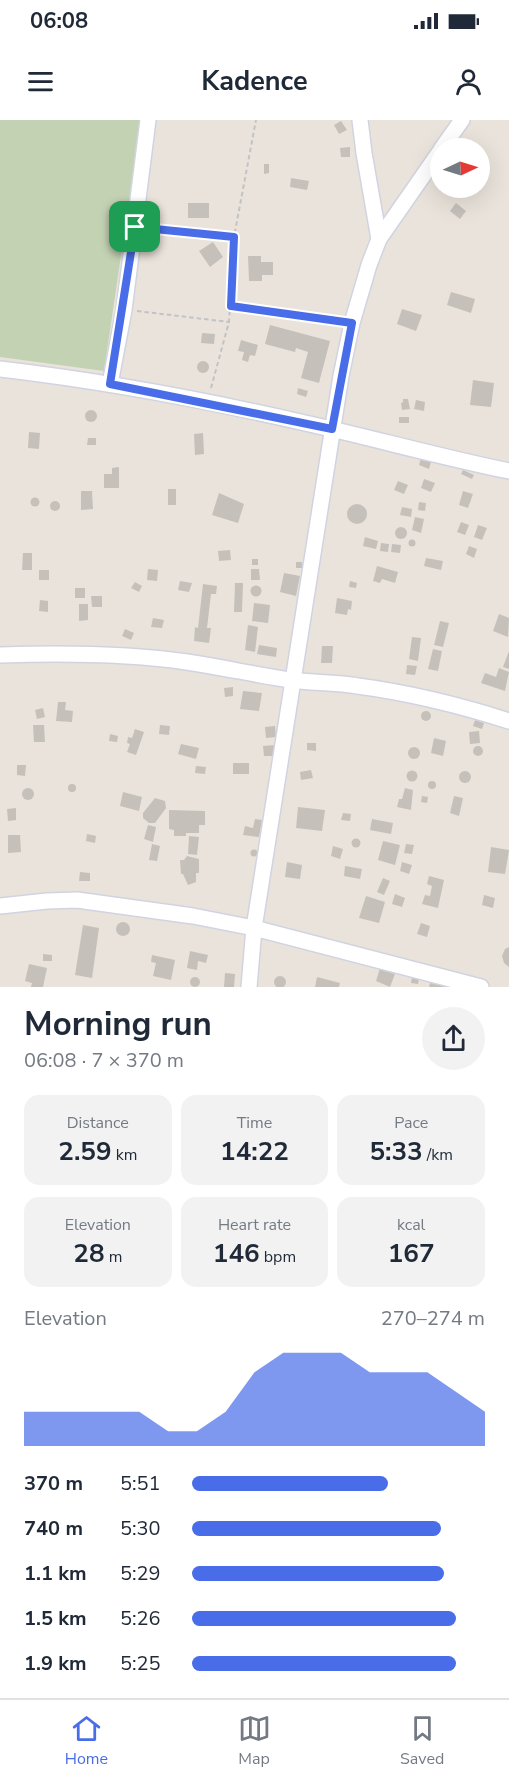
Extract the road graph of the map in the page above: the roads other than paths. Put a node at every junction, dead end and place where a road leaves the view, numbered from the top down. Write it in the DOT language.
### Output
graph roads {
  1 [pos="148,120"];
  2 [pos="360,120"];
  3 [pos="462,120"];
  4 [pos="450,138"];
  5 [pos="430,166"];
  6 [pos="379,239"];
  7 [pos="0,369"];
  8 [pos="110,384"];
  9 [pos="332,429"];
  10 [pos="509,471"];
  11 [pos="0,655"];
  12 [pos="292,680"];
  13 [pos="509,721"];
  14 [pos="0,906"];
  15 [pos="254,928"];
  16 [pos="249,987"];
  17 [pos="481,987"];
  1 -- 8 [label="street"];
  2 -- 6 [label="street"];
  3 -- 4 [label="street"];
  5 -- 6 [label="street"];
  6 -- 9 [label="street"];
  7 -- 8 [label="street"];
  8 -- 9 [label="street"];
  9 -- 10 [label="street"];
  9 -- 12 [label="street"];
  11 -- 12 [label="street"];
  12 -- 13 [label="street"];
  12 -- 15 [label="street"];
  14 -- 15 [label="street"];
  15 -- 16 [label="street"];
  15 -- 17 [label="street"];
}
